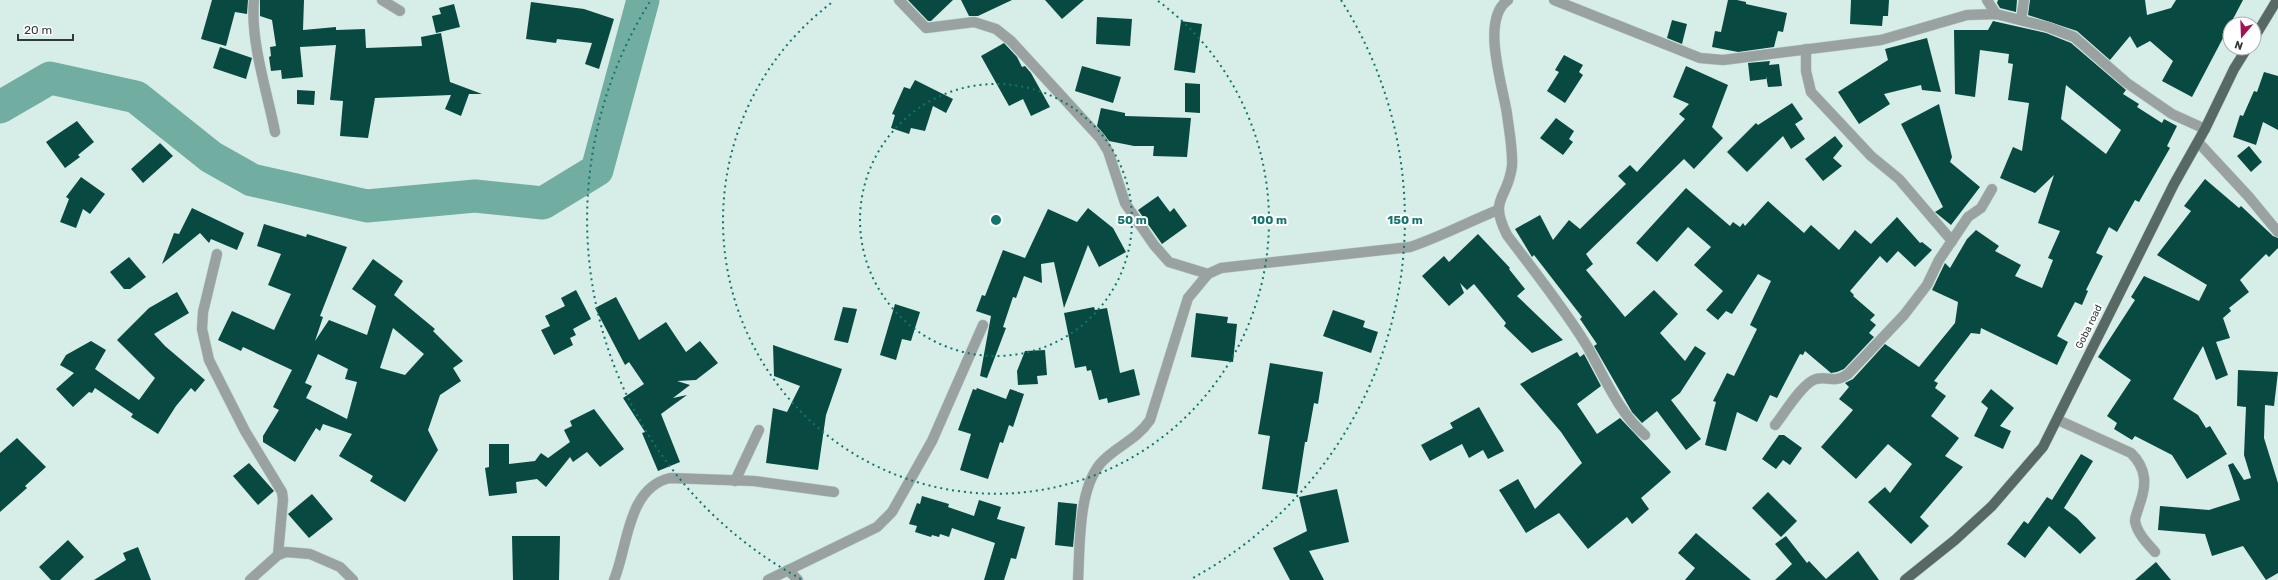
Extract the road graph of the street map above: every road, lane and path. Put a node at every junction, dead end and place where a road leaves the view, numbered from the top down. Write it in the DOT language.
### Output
graph roads {
  1 [pos="254,0"];
  2 [pos="382,0"];
  3 [pos="899,0"];
  4 [pos="1554,0"];
  5 [pos="1987,0"];
  6 [pos="2024,0"];
  7 [pos="2277,0"];
  8 [pos="1504,1"];
  9 [pos="400,11"];
  10 [pos="1996,14"];
  11 [pos="2021,20"];
  12 [pos="2262,25"];
  13 [pos="1806,49"];
  14 [pos="2242,56"];
  15 [pos="2205,130"];
  16 [pos="275,132"];
  17 [pos="2198,142"];
  18 [pos="1992,189"];
  19 [pos="1498,210"];
  20 [pos="2278,232"];
  21 [pos="1952,241"];
  22 [pos="217,254"];
  23 [pos="1208,274"];
  24 [pos="983,325"];
  25 [pos="2058,420"];
  26 [pos="1775,425"];
  27 [pos="759,430"];
  28 [pos="1645,435"];
  29 [pos="735,481"];
  30 [pos="834,492"];
  31 [pos="2155,552"];
  32 [pos="278,555"];
  33 [pos="788,570"];
  34 [pos="250,580"];
  35 [pos="353,580"];
  36 [pos="614,580"];
  37 [pos="768,580"];
  38 [pos="798,580"];
  39 [pos="1078,580"];
  40 [pos="1905,580"];
  1 -- 16 [label="street"];
  2 -- 9 [label="street"];
  3 -- 23 [label="street"];
  4 -- 13 [label="street"];
  5 -- 10 [label="street"];
  6 -- 11 [label="street"];
  7 -- 12 [label="main road"];
  8 -- 19 [label="street"];
  10 -- 11 [label="street"];
  10 -- 13 [label="street"];
  11 -- 15 [label="street"];
  13 -- 21 [label="street"];
  14 -- 15 [label="main road, Goba road"];
  15 -- 17 [label="main road, Goba road"];
  17 -- 20 [label="street"];
  17 -- 25 [label="main road, Goba road"];
  18 -- 21 [label="street"];
  19 -- 23 [label="street"];
  19 -- 28 [label="street"];
  21 -- 26 [label="street"];
  22 -- 32 [label="street"];
  23 -- 39 [label="street"];
  24 -- 33 [label="street"];
  25 -- 31 [label="street"];
  25 -- 40 [label="main road, Goba road"];
  27 -- 29 [label="street"];
  29 -- 30 [label="street"];
  29 -- 36 [label="street"];
  32 -- 34 [label="street"];
  32 -- 35 [label="street"];
  33 -- 37 [label="street"];
  33 -- 38 [label="street"];
}
